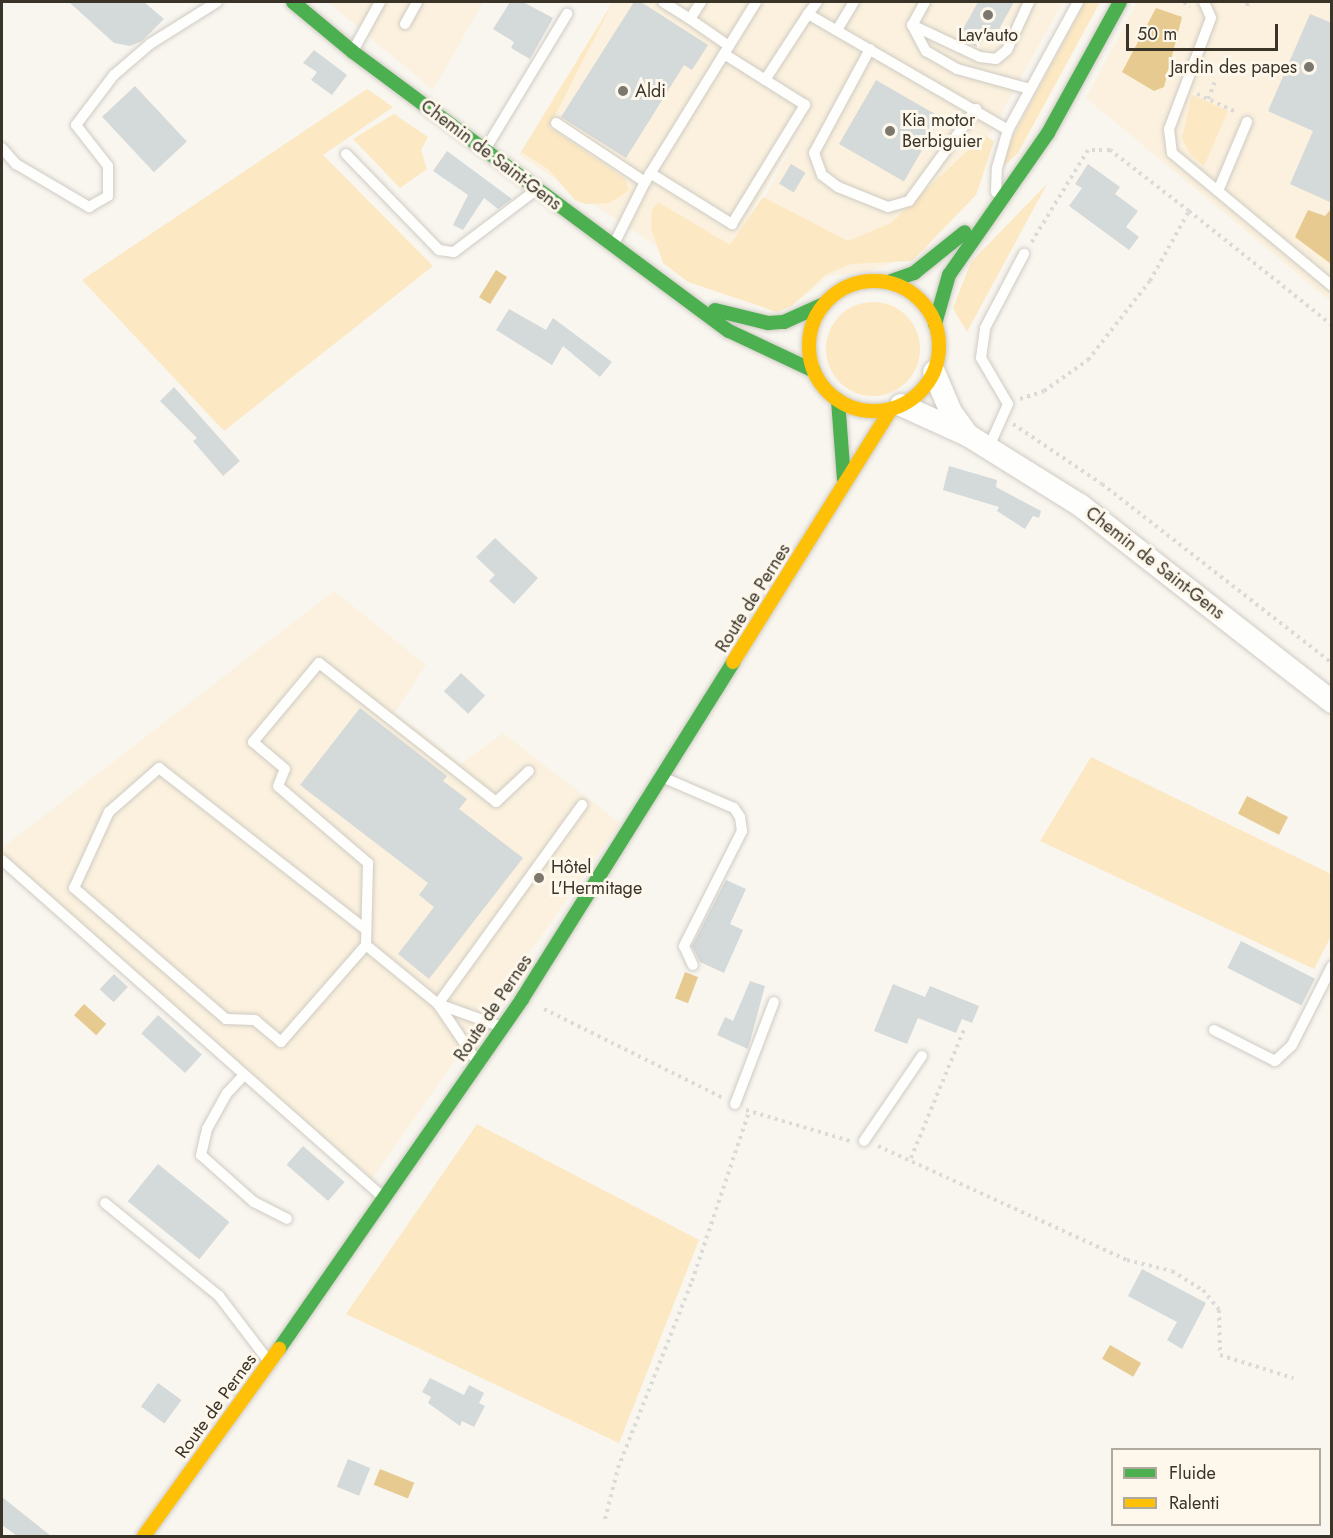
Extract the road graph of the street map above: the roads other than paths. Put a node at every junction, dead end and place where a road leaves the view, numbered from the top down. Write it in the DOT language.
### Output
graph roads {
  1 [pos="217,2"];
  2 [pos="293,2"];
  3 [pos="380,2"];
  4 [pos="417,2"];
  5 [pos="663,2"];
  6 [pos="700,2"];
  7 [pos="756,2"];
  8 [pos="817,2"];
  9 [pos="854,2"];
  10 [pos="925,2"];
  11 [pos="1029,2"];
  12 [pos="1120,2"];
  13 [pos="1204,2"];
  14 [pos="1074,3"];
  15 [pos="567,14"];
  16 [pos="808,14"];
  17 [pos="690,19"];
  18 [pos="405,24"];
  19 [pos="912,25"];
  20 [pos="837,30"];
  21 [pos="870,49"];
  22 [pos="726,50"];
  23 [pos="353,52"];
  24 [pos="765,80"];
  25 [pos="1030,89"];
  26 [pos="976,109"];
  27 [pos="1247,122"];
  28 [pos="556,123"];
  29 [pos="1008,130"];
  30 [pos="2,148"];
  31 [pos="484,151"];
  32 [pos="346,154"];
  33 [pos="647,177"];
  34 [pos="536,189"];
  35 [pos="1218,191"];
  36 [pos="995,206"];
  37 [pos="613,245"];
  38 [pos="1024,254"];
  39 [pos="888,282"];
  40 [pos="1332,286"];
  41 [pos="694,303"];
  42 [pos="824,304"];
  43 [pos="935,324"];
  44 [pos="814,371"];
  45 [pos="934,372"];
  46 [pos="838,400"];
  47 [pos="896,407"];
  48 [pos="969,436"];
  49 [pos="988,449"];
  50 [pos="844,480"];
  51 [pos="1332,702"];
  52 [pos="529,771"];
  53 [pos="662,777"];
  54 [pos="582,805"];
  55 [pos="2,860"];
  56 [pos="366,930"];
  57 [pos="366,945"];
  58 [pos="693,965"];
  59 [pos="1332,966"];
  60 [pos="774,1002"];
  61 [pos="438,1005"];
  62 [pos="502,1027"];
  63 [pos="1214,1030"];
  64 [pos="922,1056"];
  65 [pos="478,1063"];
  66 [pos="244,1075"];
  67 [pos="735,1104"];
  68 [pos="864,1141"];
  69 [pos="386,1200"];
  70 [pos="105,1203"];
  71 [pos="287,1219"];
  72 [pos="269,1362"];
  73 [pos="144,1536"];
  1 -- 30 [label="lane"];
  2 -- 23 [label="main road, Chemin de Saint-Gens"];
  3 -- 23 [label="lane"];
  4 -- 18 [label="lane"];
  5 -- 17 [label="lane"];
  6 -- 17 [label="lane"];
  7 -- 22 [label="lane"];
  8 -- 16 [label="lane"];
  9 -- 20 [label="lane"];
  10 -- 19 [label="lane"];
  11 -- 19 [label="lane"];
  12 -- 36 [label="main road"];
  13 -- 35 [label="lane"];
  14 -- 25 [label="lane"];
  15 -- 31 [label="lane"];
  16 -- 20 [label="lane"];
  16 -- 24 [label="lane"];
  17 -- 22 [label="lane"];
  19 -- 25 [label="lane"];
  20 -- 21 [label="lane"];
  21 -- 26 [label="lane"];
  21 -- 26 [label="lane"];
  22 -- 24 [label="lane"];
  22 -- 33 [label="lane"];
  23 -- 31 [label="main road, Chemin de Saint-Gens"];
  24 -- 33 [label="lane"];
  25 -- 29 [label="lane"];
  26 -- 29 [label="lane"];
  27 -- 35 [label="lane"];
  28 -- 33 [label="lane"];
  29 -- 36 [label="lane"];
  31 -- 34 [label="main road, Chemin de Saint-Gens"];
  32 -- 34 [label="lane"];
  33 -- 37 [label="lane"];
  34 -- 37 [label="main road, Chemin de Saint-Gens"];
  35 -- 40 [label="lane"];
  36 -- 39 [label="main road"];
  36 -- 43 [label="main road"];
  37 -- 41 [label="main road, Chemin de Saint-Gens"];
  38 -- 49 [label="lane"];
  39 -- 42 [label="main road"];
  39 -- 43 [label="main road"];
  41 -- 42 [label="main road, Chemin de Saint-Gens"];
  41 -- 44 [label="main road, Chemin de Saint-Gens"];
  42 -- 44 [label="main road"];
  43 -- 45 [label="main road"];
  44 -- 46 [label="main road"];
  45 -- 47 [label="main road"];
  45 -- 48 [label="street, Chemin de Saint-Gens"];
  46 -- 47 [label="main road"];
  46 -- 50 [label="main road, Route de Pernes"];
  47 -- 48 [label="street, Chemin de Saint-Gens"];
  47 -- 50 [label="main road, Route de Pernes"];
  48 -- 49 [label="street, Chemin de Saint-Gens"];
  49 -- 51 [label="street, Chemin de Saint-Gens"];
  50 -- 53 [label="main road, Route de Pernes"];
  52 -- 56 [label="lane"];
  53 -- 58 [label="lane"];
  53 -- 62 [label="main road, Route de Pernes"];
  54 -- 61 [label="lane"];
  55 -- 66 [label="lane"];
  56 -- 57 [label="lane"];
  56 -- 57 [label="lane"];
  57 -- 61 [label="lane"];
  59 -- 63 [label="lane"];
  60 -- 67 [label="lane"];
  61 -- 62 [label="lane"];
  61 -- 65 [label="lane"];
  62 -- 65 [label="main road, Route de Pernes"];
  64 -- 68 [label="lane"];
  65 -- 69 [label="main road, Route de Pernes"];
  66 -- 69 [label="lane"];
  66 -- 71 [label="lane"];
  69 -- 72 [label="main road, Route de Pernes"];
  70 -- 72 [label="lane"];
  72 -- 73 [label="main road, Route de Pernes"];
}
